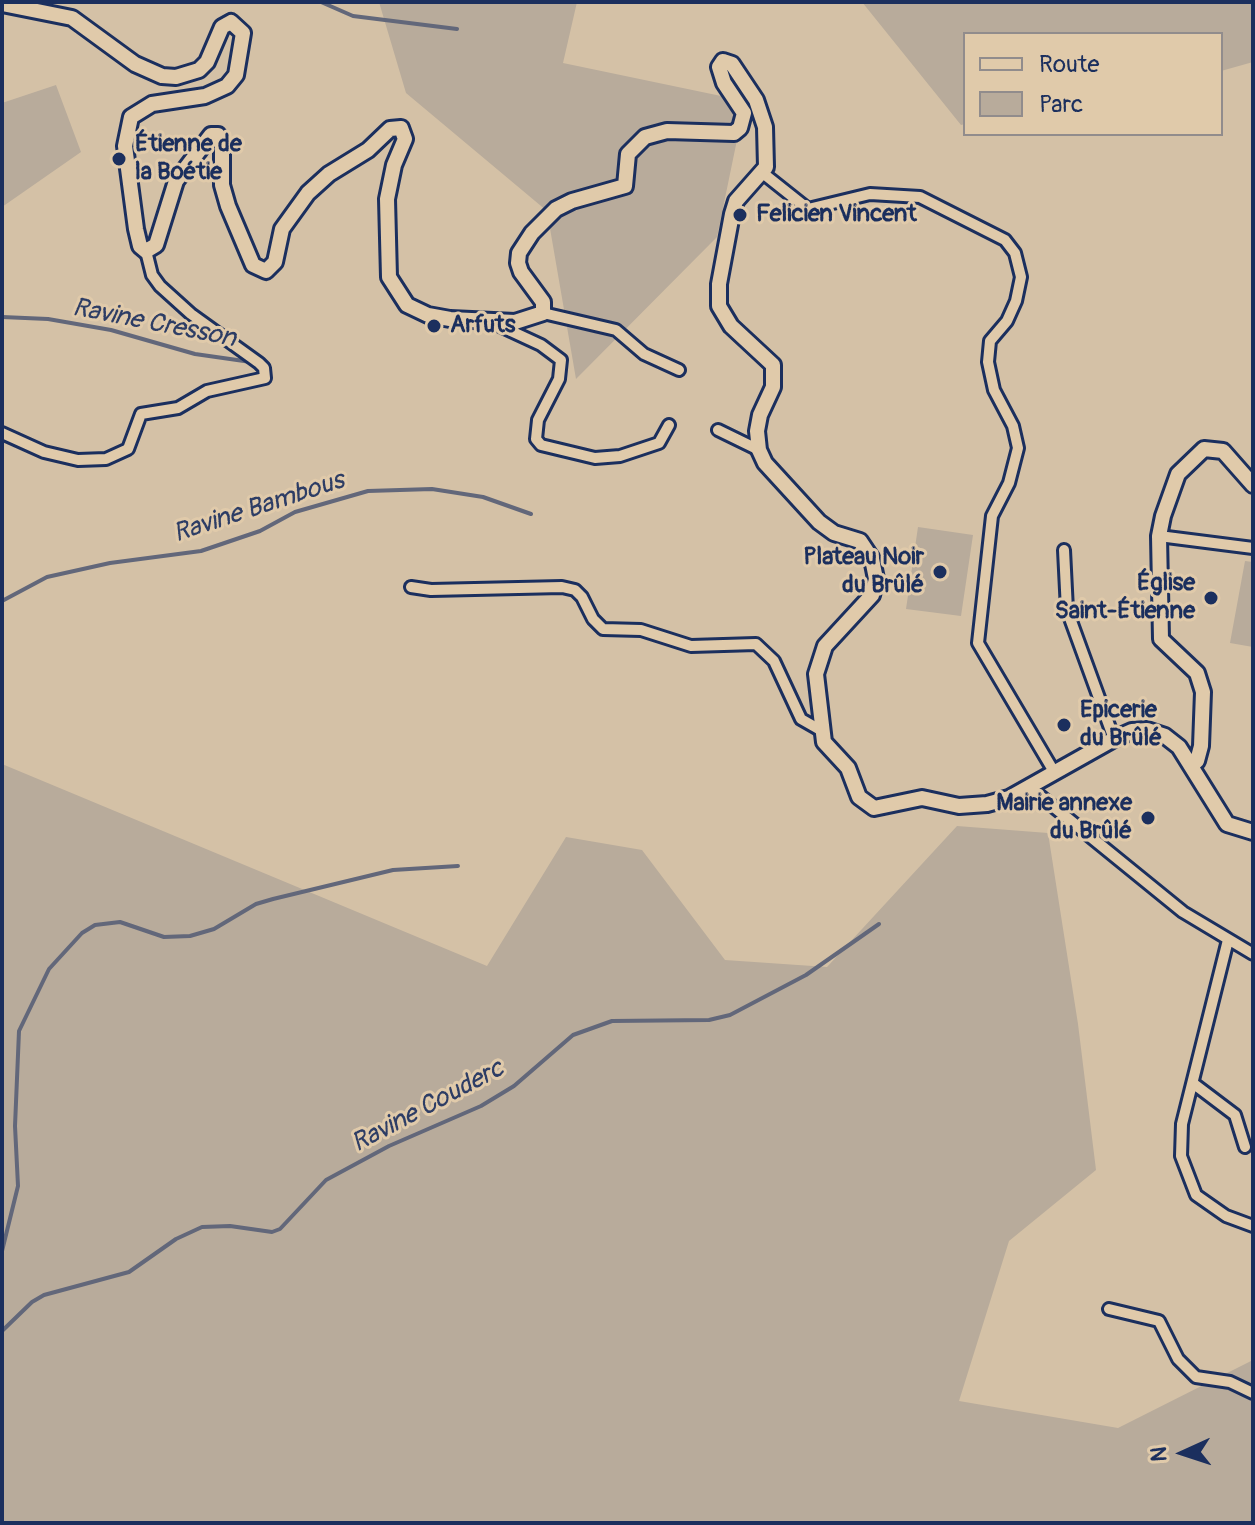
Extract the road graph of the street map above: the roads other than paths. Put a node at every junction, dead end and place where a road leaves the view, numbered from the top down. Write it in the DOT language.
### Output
graph roads {
  1 [pos="2,4"];
  2 [pos="764,174"];
  3 [pos="146,251"];
  4 [pos="543,313"];
  5 [pos="478,319"];
  6 [pos="679,370"];
  7 [pos="669,425"];
  8 [pos="718,430"];
  9 [pos="2,433"];
  10 [pos="759,450"];
  11 [pos="1253,485"];
  12 [pos="1159,536"];
  13 [pos="1253,548"];
  14 [pos="1064,550"];
  15 [pos="411,587"];
  16 [pos="822,731"];
  17 [pos="1114,739"];
  18 [pos="1192,764"];
  19 [pos="1053,770"];
  20 [pos="1028,786"];
  21 [pos="1253,832"];
  22 [pos="1228,940"];
  23 [pos="1253,954"];
  24 [pos="1194,1084"];
  25 [pos="1245,1147"];
  26 [pos="1253,1226"];
  27 [pos="1109,1309"];
  28 [pos="1253,1393"];
  1 -- 3 [label="main road"];
  2 -- 4 [label="main road"];
  2 -- 10 [label="main road"];
  2 -- 19 [label="street"];
  3 -- 5 [label="main road"];
  3 -- 9 [label="street"];
  4 -- 5 [label="main road"];
  4 -- 6 [label="street"];
  5 -- 7 [label="street"];
  8 -- 10 [label="street"];
  10 -- 16 [label="main road"];
  11 -- 12 [label="main road"];
  12 -- 13 [label="street"];
  12 -- 18 [label="main road"];
  14 -- 17 [label="street"];
  15 -- 16 [label="street"];
  16 -- 20 [label="main road"];
  17 -- 18 [label="main road"];
  17 -- 19 [label="main road"];
  18 -- 21 [label="main road"];
  19 -- 20 [label="main road"];
  20 -- 22 [label="street"];
  22 -- 23 [label="street"];
  22 -- 24 [label="street"];
  24 -- 25 [label="street"];
  24 -- 26 [label="street"];
  27 -- 28 [label="street"];
}
